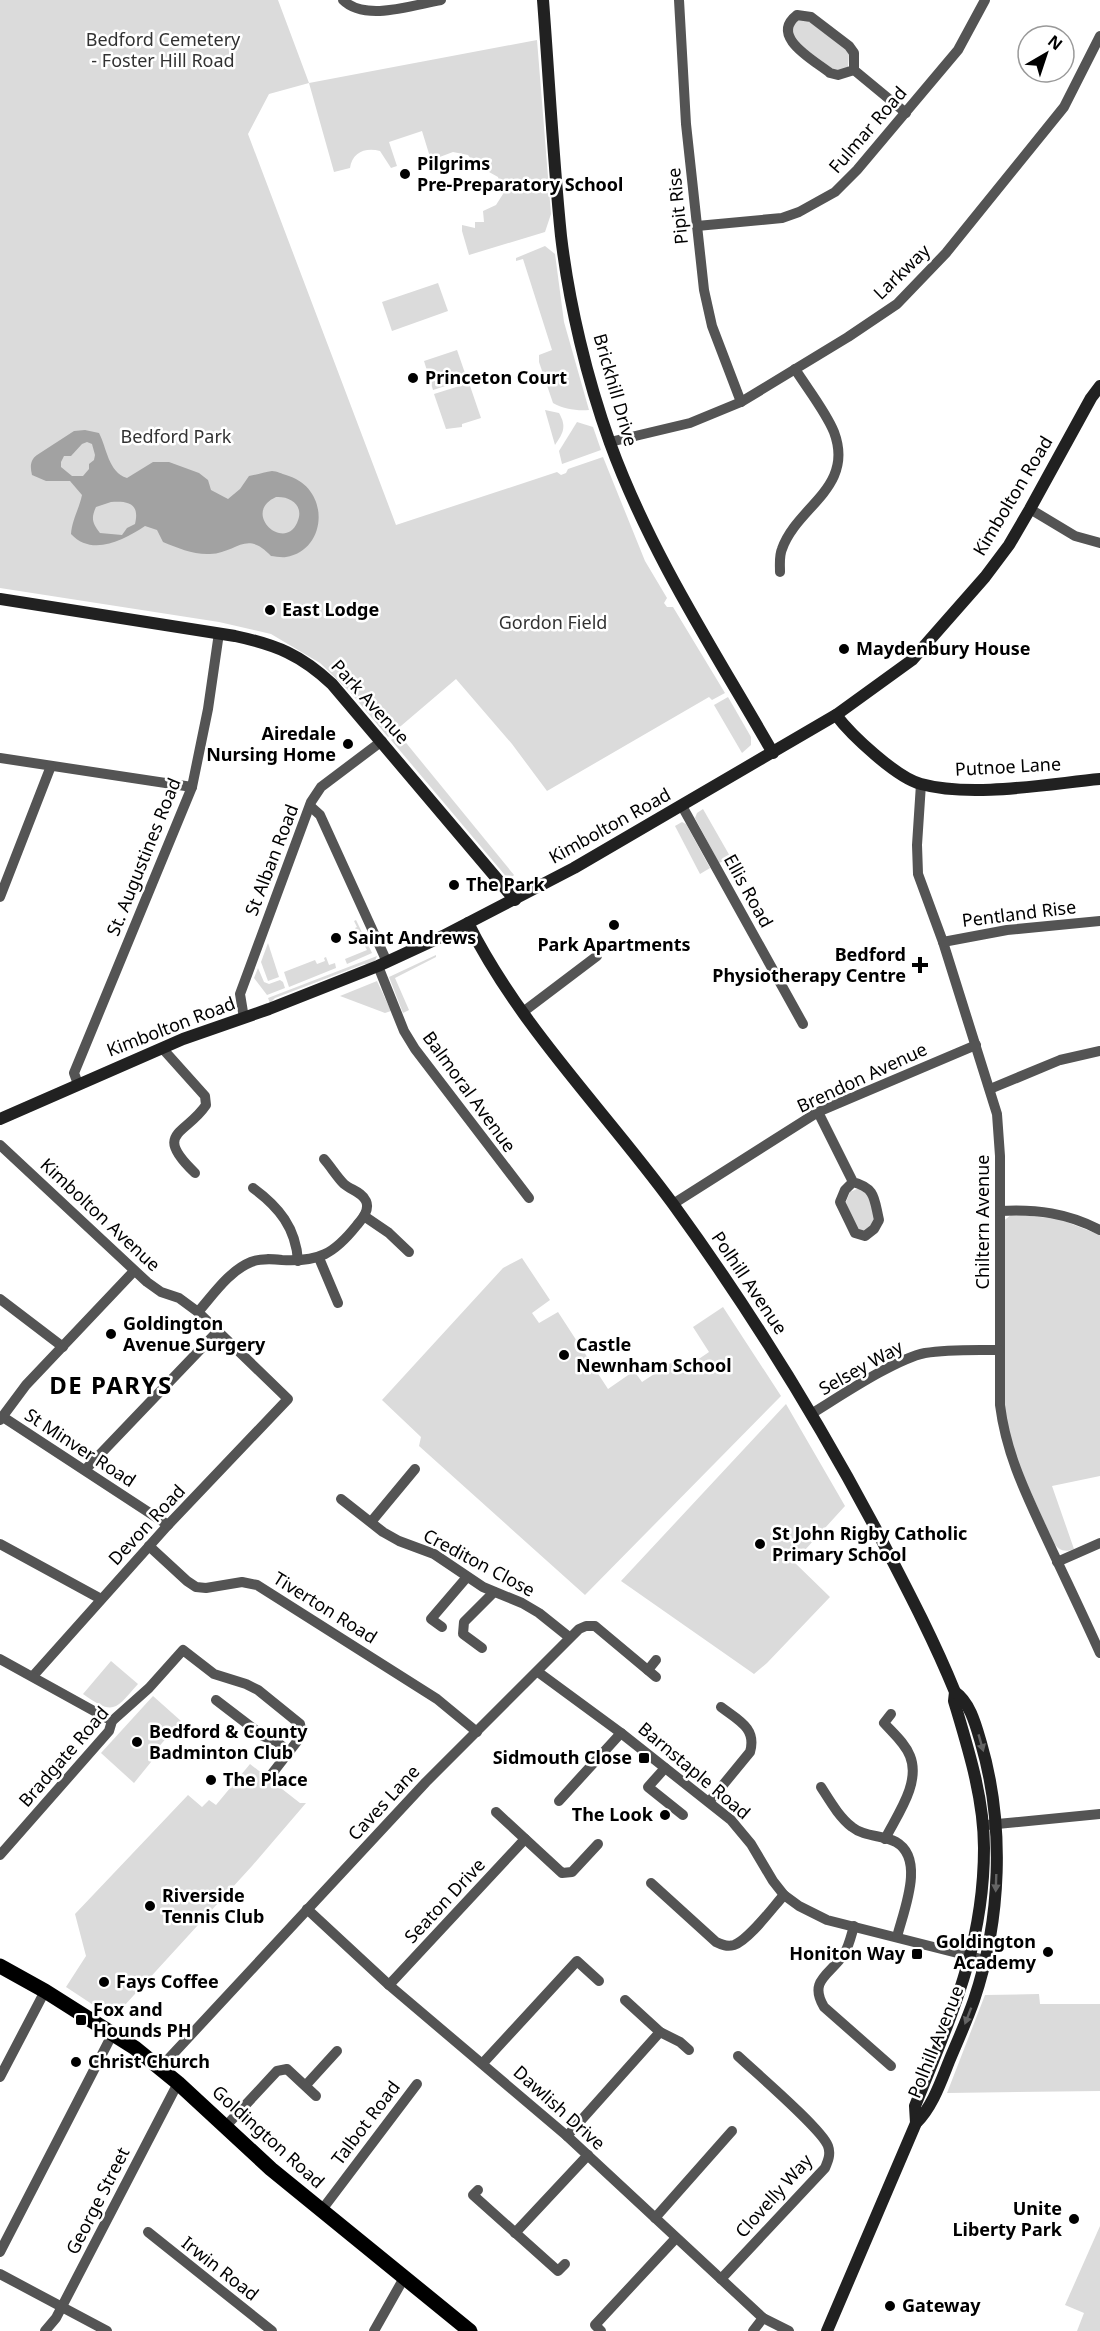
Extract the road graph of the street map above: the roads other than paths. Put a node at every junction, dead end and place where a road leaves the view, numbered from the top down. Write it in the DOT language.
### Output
graph roads {
  1 [pos="343,0"];
  2 [pos="441,0"];
  3 [pos="543,0"];
  4 [pos="679,0"];
  5 [pos="985,0"];
  6 [pos="421,2"];
  7 [pos="1100,36"];
  8 [pos="854,70"];
  9 [pos="906,112"];
  10 [pos="697,226"];
  11 [pos="795,369"];
  12 [pos="1100,386"];
  13 [pos="741,402"];
  14 [pos="610,442"];
  15 [pos="1030,509"];
  16 [pos="1100,543"];
  17 [pos="780,572"];
  18 [pos="0,599"];
  19 [pos="219,633"];
  20 [pos="836,715"];
  21 [pos="382,741"];
  22 [pos="773,753"];
  23 [pos="0,758"];
  24 [pos="51,766"];
  25 [pos="1100,779"];
  26 [pos="921,784"];
  27 [pos="192,787"];
  28 [pos="310,806"];
  29 [pos="682,806"];
  30 [pos="0,897"];
  31 [pos="515,900"];
  32 [pos="1100,921"];
  33 [pos="468,923"];
  34 [pos="943,942"];
  35 [pos="597,956"];
  36 [pos="382,964"];
  37 [pos="523,1012"];
  38 [pos="244,1018"];
  39 [pos="803,1024"];
  40 [pos="976,1045"];
  41 [pos="162,1048"];
  42 [pos="1100,1051"];
  43 [pos="78,1084"];
  44 [pos="990,1089"];
  45 [pos="818,1112"];
  46 [pos="0,1119"];
  47 [pos="0,1145"];
  48 [pos="324,1159"];
  49 [pos="195,1173"];
  50 [pos="853,1182"];
  51 [pos="253,1188"];
  52 [pos="529,1198"];
  53 [pos="673,1204"];
  54 [pos="1000,1211"];
  55 [pos="364,1216"];
  56 [pos="1100,1230"];
  57 [pos="409,1252"];
  58 [pos="319,1258"];
  59 [pos="298,1261"];
  60 [pos="134,1271"];
  61 [pos="0,1299"];
  62 [pos="338,1303"];
  63 [pos="198,1312"];
  64 [pos="217,1332"];
  65 [pos="63,1347"];
  66 [pos="999,1350"];
  67 [pos="288,1399"];
  68 [pos="811,1414"];
  69 [pos="2,1419"];
  70 [pos="416,1469"];
  71 [pos="86,1470"];
  72 [pos="341,1499"];
  73 [pos="370,1522"];
  74 [pos="168,1525"];
  75 [pos="1100,1543"];
  76 [pos="0,1544"];
  77 [pos="149,1546"];
  78 [pos="1058,1562"];
  79 [pos="467,1577"];
  80 [pos="494,1592"];
  81 [pos="101,1599"];
  82 [pos="442,1627"];
  83 [pos="569,1637"];
  84 [pos="482,1648"];
  85 [pos="1100,1653"];
  86 [pos="0,1659"];
  87 [pos="656,1660"];
  88 [pos="538,1672"];
  89 [pos="33,1676"];
  90 [pos="955,1692"];
  91 [pos="216,1700"];
  92 [pos="721,1707"];
  93 [pos="891,1714"];
  94 [pos="112,1721"];
  95 [pos="477,1732"];
  96 [pos="621,1733"];
  97 [pos="289,1752"];
  98 [pos="665,1768"];
  99 [pos="271,1774"];
  100 [pos="821,1787"];
  101 [pos="559,1801"];
  102 [pos="709,1802"];
  103 [pos="496,1812"];
  104 [pos="1100,1814"];
  105 [pos="683,1815"];
  106 [pos="995,1824"];
  107 [pos="982,1826"];
  108 [pos="525,1839"];
  109 [pos="885,1839"];
  110 [pos="598,1844"];
  111 [pos="0,1855"];
  112 [pos="651,1883"];
  113 [pos="784,1895"];
  114 [pos="307,1909"];
  115 [pos="854,1926"];
  116 [pos="897,1937"];
  117 [pos="970,1957"];
  118 [pos="985,1960"];
  119 [pos="0,1966"];
  120 [pos="599,1982"];
  121 [pos="389,1985"];
  122 [pos="45,1991"];
  123 [pos="625,2000"];
  124 [pos="660,2032"];
  125 [pos="113,2033"];
  126 [pos="688,2050"];
  127 [pos="337,2051"];
  128 [pos="738,2056"];
  129 [pos="888,2059"];
  130 [pos="483,2063"];
  131 [pos="160,2068"];
  132 [pos="0,2077"];
  133 [pos="178,2083"];
  134 [pos="417,2084"];
  135 [pos="306,2085"];
  136 [pos="316,2096"];
  137 [pos="916,2123"];
  138 [pos="225,2127"];
  139 [pos="732,2132"];
  140 [pos="567,2136"];
  141 [pos="588,2155"];
  142 [pos="478,2190"];
  143 [pos="321,2211"];
  144 [pos="655,2218"];
  145 [pos="148,2232"];
  146 [pos="516,2233"];
  147 [pos="676,2238"];
  148 [pos="0,2252"];
  149 [pos="565,2264"];
  150 [pos="0,2274"];
  151 [pos="404,2278"];
  152 [pos="721,2278"];
  153 [pos="62,2307"];
  154 [pos="763,2318"];
  155 [pos="45,2331"];
  156 [pos="107,2331"];
  157 [pos="272,2331"];
  158 [pos="374,2331"];
  159 [pos="470,2331"];
  160 [pos="601,2331"];
  161 [pos="753,2331"];
  162 [pos="789,2331"];
  163 [pos="827,2331"];
  1 -- 6 [label="street"];
  2 -- 6 [label="street"];
  3 -- 14 [label="street, Brickhill Drive"];
  4 -- 10 [label="street, Pipit Rise"];
  5 -- 9 [label="street, Fulmar Road"];
  7 -- 11 [label="street, Larkway"];
  8 -- 8 [label="street"];
  8 -- 9 [label="street"];
  9 -- 10 [label="street, Fulmar Road"];
  10 -- 13 [label="street, Pipit Rise"];
  11 -- 13 [label="street, Larkway"];
  11 -- 17 [label="street"];
  12 -- 15 [label="street, Kimbolton Road"];
  13 -- 14 [label="street, Larkway"];
  14 -- 22 [label="street, Brickhill Drive"];
  15 -- 16 [label="street"];
  15 -- 20 [label="street, Kimbolton Road"];
  18 -- 19 [label="street, Park Avenue"];
  19 -- 21 [label="street, Park Avenue"];
  19 -- 27 [label="street, St. Augustines Road"];
  20 -- 22 [label="street, Kimbolton Road"];
  20 -- 26 [label="street, Putnoe Lane"];
  21 -- 28 [label="street, St Alban Road"];
  21 -- 31 [label="street, Park Avenue"];
  22 -- 29 [label="street, Kimbolton Road"];
  23 -- 24 [label="street"];
  24 -- 27 [label="street"];
  24 -- 30 [label="street"];
  25 -- 26 [label="street, Putnoe Lane"];
  26 -- 34 [label="street, Chiltern Avenue"];
  27 -- 43 [label="street, St. Augustines Road"];
  28 -- 36 [label="street, Balmoral Avenue"];
  28 -- 38 [label="street, St Alban Road"];
  29 -- 31 [label="street, Kimbolton Road"];
  29 -- 39 [label="street, Ellis Road"];
  31 -- 33 [label="street, Kimbolton Road"];
  32 -- 34 [label="street, Pentland Rise"];
  33 -- 36 [label="street, Kimbolton Road"];
  33 -- 37 [label="street, Polhill Avenue"];
  34 -- 40 [label="street, Chiltern Avenue"];
  35 -- 37 [label="street"];
  36 -- 38 [label="street, Kimbolton Road"];
  36 -- 52 [label="street, Balmoral Avenue"];
  37 -- 53 [label="street, Polhill Avenue"];
  38 -- 41 [label="street, Kimbolton Road"];
  40 -- 44 [label="street, Chiltern Avenue"];
  40 -- 45 [label="street, Brendon Avenue"];
  41 -- 43 [label="street, Kimbolton Road"];
  41 -- 49 [label="street"];
  42 -- 44 [label="street"];
  43 -- 46 [label="street, Kimbolton Road"];
  44 -- 54 [label="street, Chiltern Avenue"];
  45 -- 50 [label="street"];
  45 -- 53 [label="street, Brendon Avenue"];
  47 -- 60 [label="street, Kimbolton Avenue"];
  48 -- 55 [label="street"];
  50 -- 50 [label="street"];
  51 -- 59 [label="street"];
  53 -- 68 [label="street, Polhill Avenue"];
  54 -- 56 [label="street"];
  54 -- 66 [label="street, Chiltern Avenue"];
  55 -- 57 [label="street"];
  55 -- 58 [label="street"];
  58 -- 59 [label="street"];
  58 -- 62 [label="street"];
  59 -- 63 [label="street"];
  60 -- 63 [label="street, Kimbolton Avenue"];
  60 -- 65 [label="street"];
  61 -- 65 [label="street"];
  63 -- 64 [label="street, Kimbolton Avenue"];
  64 -- 67 [label="street, Kimbolton Avenue"];
  64 -- 71 [label="street"];
  65 -- 69 [label="street"];
  66 -- 68 [label="street, Selsey Way"];
  66 -- 78 [label="street, Chiltern Avenue"];
  67 -- 74 [label="street, Devon Road"];
  68 -- 90 [label="street, Polhill Avenue"];
  69 -- 71 [label="street, St Minver Road"];
  70 -- 73 [label="street"];
  71 -- 74 [label="street, St Minver Road"];
  72 -- 73 [label="street, Crediton Close"];
  73 -- 79 [label="street, Crediton Close"];
  74 -- 77 [label="street, Devon Road"];
  75 -- 78 [label="street"];
  76 -- 81 [label="street"];
  77 -- 81 [label="street, Devon Road"];
  77 -- 95 [label="street, Tiverton Road"];
  78 -- 85 [label="street, Chiltern Avenue"];
  79 -- 80 [label="street, Crediton Close"];
  79 -- 82 [label="street"];
  80 -- 83 [label="street, Crediton Close"];
  80 -- 84 [label="street"];
  81 -- 89 [label="street, Devon Road"];
  83 -- 87 [label="street, Caves Lane"];
  83 -- 88 [label="street, Caves Lane"];
  86 -- 89 [label="street"];
  88 -- 95 [label="street, Caves Lane"];
  88 -- 96 [label="street, Barnstaple Road"];
  89 -- 94 [label="street"];
  90 -- 106 [label="street, Polhill Avenue, one-way"];
  90 -- 107 [label="street, Polhill Avenue"];
  91 -- 97 [label="street"];
  92 -- 102 [label="street"];
  93 -- 109 [label="street"];
  94 -- 97 [label="street, Bradgate Road"];
  94 -- 111 [label="street, Bradgate Road"];
  95 -- 114 [label="street, Caves Lane"];
  96 -- 98 [label="street, Barnstaple Road"];
  96 -- 101 [label="street"];
  97 -- 99 [label="street, Bradgate Road"];
  98 -- 102 [label="street, Barnstaple Road"];
  98 -- 105 [label="street"];
  100 -- 109 [label="street"];
  102 -- 113 [label="street, Barnstaple Road"];
  103 -- 108 [label="street"];
  104 -- 106 [label="street"];
  106 -- 107 [label="street"];
  106 -- 118 [label="street, Polhill Avenue, one-way"];
  107 -- 117 [label="street, Polhill Avenue"];
  108 -- 110 [label="street"];
  108 -- 121 [label="street, Seaton Drive"];
  109 -- 116 [label="street"];
  112 -- 113 [label="street"];
  113 -- 115 [label="street, Barnstaple Road"];
  114 -- 121 [label="street, Dawlish Drive"];
  114 -- 131 [label="street, Caves Lane"];
  115 -- 116 [label="street, Barnstaple Road"];
  115 -- 129 [label="street"];
  116 -- 117 [label="street, Barnstaple Road"];
  117 -- 118 [label="street, Barnstaple Road"];
  117 -- 137 [label="street, Polhill Avenue"];
  118 -- 137 [label="street, Polhill Avenue, one-way"];
  119 -- 122 [label="main road, Goldington Road"];
  120 -- 130 [label="street"];
  121 -- 130 [label="street, Dawlish Drive"];
  122 -- 125 [label="main road, Goldington Road"];
  122 -- 132 [label="street"];
  123 -- 124 [label="street"];
  124 -- 126 [label="street"];
  124 -- 140 [label="street"];
  125 -- 131 [label="main road, Goldington Road"];
  125 -- 148 [label="street"];
  127 -- 135 [label="street"];
  128 -- 152 [label="street, Clovelly Way"];
  130 -- 140 [label="street, Dawlish Drive"];
  131 -- 133 [label="main road, Goldington Road"];
  133 -- 138 [label="main road, Goldington Road"];
  133 -- 153 [label="street, George Street"];
  134 -- 143 [label="street, Talbot Road"];
  135 -- 136 [label="street"];
  135 -- 138 [label="street"];
  137 -- 163 [label="street, Polhill Avenue"];
  138 -- 143 [label="main road, Goldington Road"];
  139 -- 144 [label="street"];
  140 -- 141 [label="street, Dawlish Drive"];
  141 -- 144 [label="street, Dawlish Drive"];
  141 -- 146 [label="street"];
  142 -- 146 [label="street"];
  143 -- 151 [label="main road, Goldington Road"];
  144 -- 147 [label="street, Dawlish Drive"];
  145 -- 157 [label="street, Irwin Road"];
  146 -- 149 [label="street"];
  147 -- 152 [label="street, Dawlish Drive"];
  147 -- 160 [label="street"];
  150 -- 153 [label="street"];
  151 -- 158 [label="street"];
  151 -- 159 [label="main road, Goldington Road"];
  152 -- 154 [label="street, Dawlish Drive"];
  153 -- 155 [label="street, George Street"];
  153 -- 156 [label="street"];
  154 -- 161 [label="street"];
  154 -- 162 [label="street, Dawlish Drive"];
}
